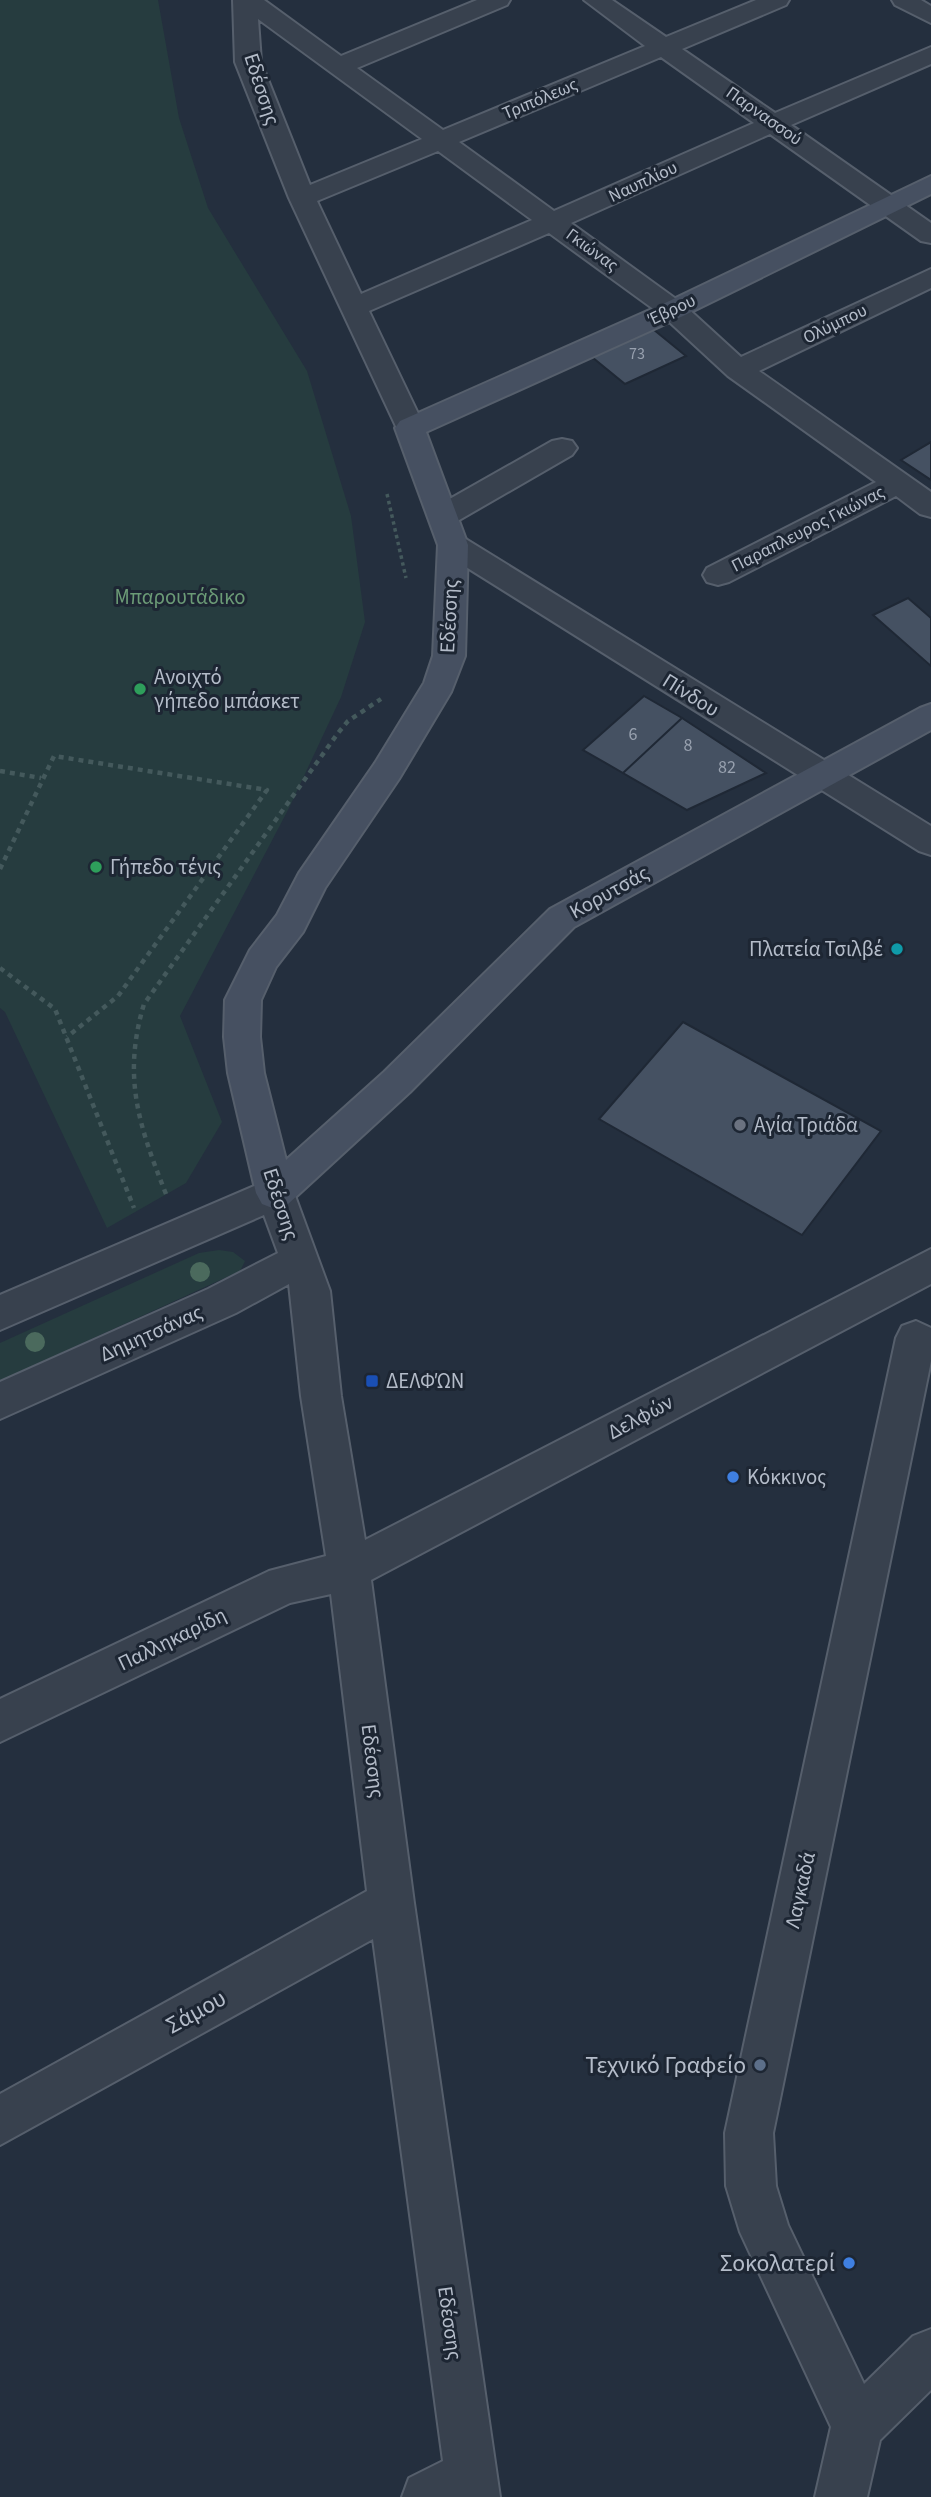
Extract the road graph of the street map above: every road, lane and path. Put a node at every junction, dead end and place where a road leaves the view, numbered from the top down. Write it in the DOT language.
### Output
graph roads {
  1 [pos="246,0"];
  2 [pos="498,0"];
  3 [pos="596,0"];
  4 [pos="777,0"];
  5 [pos="904,0"];
  6 [pos="931,16"];
  7 [pos="666,46"];
  8 [pos="931,55"];
  9 [pos="340,66"];
  10 [pos="773,122"];
  11 [pos="441,141"];
  12 [pos="931,184"];
  13 [pos="302,198"];
  14 [pos="888,205"];
  15 [pos="554,223"];
  16 [pos="931,235"];
  17 [pos="931,277"];
  18 [pos="354,307"];
  19 [pos="673,310"];
  20 [pos="738,370"];
  21 [pos="410,428"];
  22 [pos="562,448"];
  23 [pos="898,483"];
  24 [pos="385,486"];
  25 [pos="931,506"];
  26 [pos="448,531"];
  27 [pos="718,575"];
  28 [pos="407,585"];
  29 [pos="388,692"];
  30 [pos="931,716"];
  31 [pos="0,771"];
  32 [pos="821,776"];
  33 [pos="41,778"];
  34 [pos="931,842"];
  35 [pos="0,869"];
  36 [pos="0,968"];
  37 [pos="67,1037"];
  38 [pos="275,1193"];
  39 [pos="166,1241"];
  40 [pos="300,1261"];
  41 [pos="931,1265"];
  42 [pos="864,1299"];
  43 [pos="0,1313"];
  44 [pos="924,1344"];
  45 [pos="0,1401"];
  46 [pos="349,1570"];
  47 [pos="0,1721"];
  48 [pos="391,1903"];
  49 [pos="0,2121"];
  50 [pos="931,2354"];
  51 [pos="857,2426"];
  52 [pos="458,2490"];
  53 [pos="841,2497"];
  1 -- 9 [label="street, Γκιώνας"];
  1 -- 13 [label="street, Εδέσσης"];
  2 -- 9 [label="street"];
  3 -- 7 [label="street, Παρνασσού"];
  4 -- 7 [label="street, Τριπόλεως"];
  5 -- 6 [label="street"];
  7 -- 10 [label="street, Παρνασσού"];
  7 -- 11 [label="street, Τριπόλεως"];
  8 -- 10 [label="street, Ναυπλίου"];
  9 -- 11 [label="street, Γκιώνας"];
  10 -- 14 [label="street, Παρνασσού"];
  10 -- 15 [label="street, Ναυπλίου"];
  11 -- 13 [label="street, Τριπόλεως"];
  11 -- 15 [label="street, Γκιώνας"];
  12 -- 14 [label="street, Έβρου"];
  13 -- 18 [label="street, Εδέσσης"];
  14 -- 16 [label="street, Παρνασσού"];
  14 -- 19 [label="street, Έβρου"];
  15 -- 18 [label="street, Ναυπλίου"];
  15 -- 19 [label="street, Γκιώνας"];
  17 -- 20 [label="street, Ολύμπου"];
  18 -- 21 [label="street, Εδέσσης"];
  19 -- 20 [label="street, Γκιώνας"];
  19 -- 21 [label="street, Έβρου"];
  20 -- 23 [label="street, Γκιώνας"];
  21 -- 26 [label="street, Εδέσσης"];
  22 -- 26 [label="street"];
  23 -- 25 [label="street, Γκιώνας"];
  23 -- 27 [label="street, Παραπλευρος Γκιώνας"];
  24 -- 28 [label="path, Εδέσσης"];
  26 -- 32 [label="street, Πίνδου"];
  26 -- 38 [label="street, Εδέσσης"];
  29 -- 39 [label="path"];
  30 -- 32 [label="street, Κορυτσάς"];
  31 -- 33 [label="path"];
  32 -- 34 [label="street, Πίνδου"];
  32 -- 38 [label="street, Κορυτσάς"];
  33 -- 35 [label="path"];
  33 -- 37 [label="path"];
  36 -- 37 [label="path"];
  37 -- 39 [label="path"];
  38 -- 39 [label="street"];
  38 -- 40 [label="street, Εδέσσης"];
  39 -- 43 [label="street"];
  40 -- 45 [label="street, Δημητσάνας"];
  40 -- 46 [label="street, Εδέσσης"];
  41 -- 42 [label="street, Δελφών"];
  42 -- 44 [label="street"];
  42 -- 46 [label="street, Δελφών"];
  44 -- 51 [label="street, Λαγκαδά"];
  46 -- 47 [label="street, Παλληκαρίδη"];
  46 -- 48 [label="street, Εδέσσης"];
  48 -- 49 [label="street, Σάμου"];
  48 -- 52 [label="street, Εδέσσης"];
  50 -- 51 [label="street"];
  51 -- 53 [label="street"];
}
